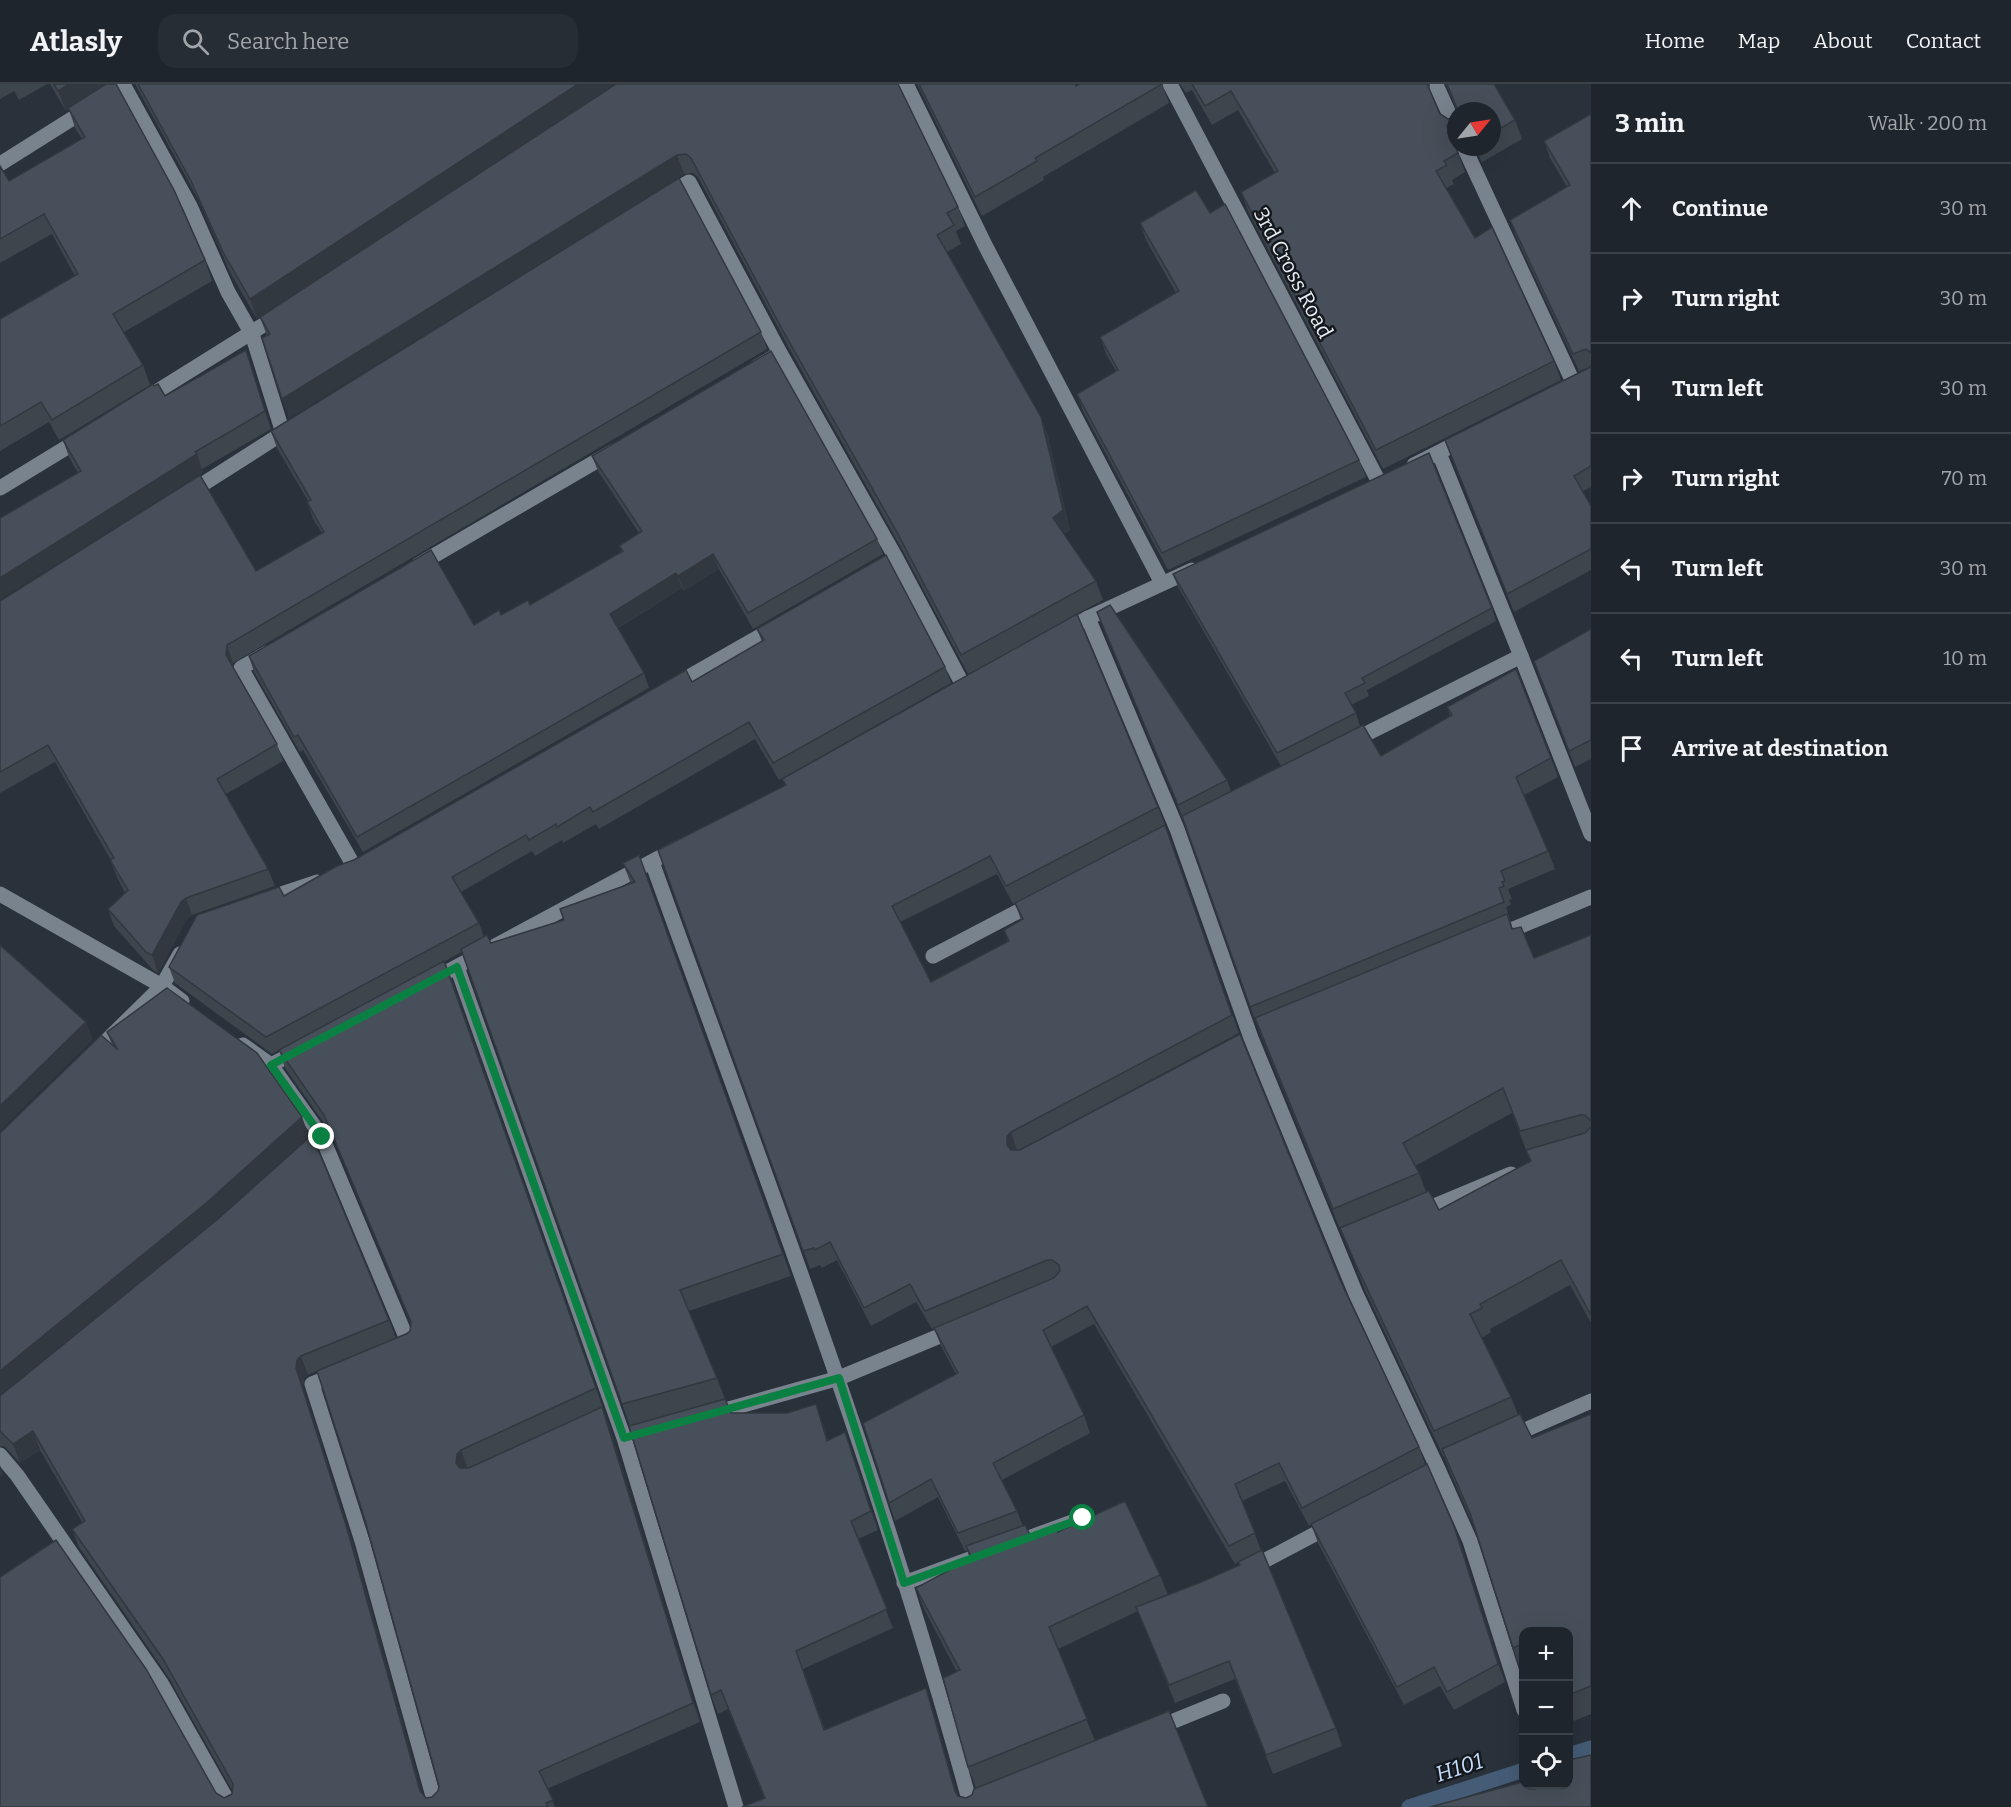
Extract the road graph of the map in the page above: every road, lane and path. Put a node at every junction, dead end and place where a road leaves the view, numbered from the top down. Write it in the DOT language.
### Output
graph roads {
  1 [pos="906,84"];
  2 [pos="1170,84"];
  3 [pos="1437,87"];
  4 [pos="117,90"];
  5 [pos="1447,109"];
  6 [pos="1468,156"];
  7 [pos="0,164"];
  8 [pos="649,207"];
  9 [pos="291,308"];
  10 [pos="252,334"];
  11 [pos="780,353"];
  12 [pos="749,371"];
  13 [pos="1591,376"];
  14 [pos="131,408"];
  15 [pos="1480,431"];
  16 [pos="91,433"];
  17 [pos="625,444"];
  18 [pos="1439,453"];
  19 [pos="0,488"];
  20 [pos="172,503"];
  21 [pos="1206,563"];
  22 [pos="409,571"];
  23 [pos="1162,583"];
  24 [pos="792,617"];
  25 [pos="1088,618"];
  26 [pos="1047,641"];
  27 [pos="282,644"];
  28 [pos="1521,656"];
  29 [pos="964,687"];
  30 [pos="657,695"];
  31 [pos="1333,751"];
  32 [pos="1591,834"];
  33 [pos="693,839"];
  34 [pos="652,862"];
  35 [pos="0,894"];
  36 [pos="1050,895"];
  37 [pos="1591,897"];
  38 [pos="249,905"];
  39 [pos="1481,942"];
  40 [pos="185,945"];
  41 [pos="933,956"];
  42 [pos="457,967"];
  43 [pos="162,986"];
  44 [pos="416,988"];
  45 [pos="198,1012"];
  46 [pos="234,1038"];
  47 [pos="312,1043"];
  48 [pos="85,1062"];
  49 [pos="271,1065"];
  50 [pos="322,1137"];
  51 [pos="304,1152"];
  52 [pos="1529,1166"];
  53 [pos="1412,1215"];
  54 [pos="970,1323"];
  55 [pos="387,1353"];
  56 [pos="355,1366"];
  57 [pos="839,1378"];
  58 [pos="1591,1401"];
  59 [pos="692,1419"];
  60 [pos="1493,1445"];
  61 [pos="0,1455"];
  62 [pos="1083,1518"];
  63 [pos="1345,1518"];
  64 [pos="1241,1573"];
  65 [pos="904,1583"];
  66 [pos="1519,1694"];
  67 [pos="1223,1701"];
  68 [pos="1135,1736"];
  69 [pos="974,1802"];
  70 [pos="231,1807"];
  71 [pos="436,1807"];
  72 [pos="736,1807"];
  1 -- 23 [label="street"];
  2 -- 18 [label="street, 3rd Cross Road"];
  3 -- 5 [label="street"];
  4 -- 7 [label="street"];
  4 -- 10 [label="street"];
  6 -- 13 [label="street"];
  8 -- 11 [label="street"];
  9 -- 10 [label="street"];
  10 -- 14 [label="street"];
  10 -- 20 [label="street"];
  11 -- 12 [label="street"];
  11 -- 29 [label="street"];
  15 -- 18 [label="street"];
  16 -- 19 [label="street"];
  17 -- 22 [label="street"];
  18 -- 28 [label="street"];
  21 -- 23 [label="street"];
  23 -- 25 [label="street"];
  24 -- 30 [label="street"];
  25 -- 26 [label="street"];
  25 -- 66 [label="street"];
  27 -- 38 [label="street"];
  28 -- 31 [label="street"];
  28 -- 32 [label="street"];
  33 -- 34 [label="street"];
  34 -- 42 [label="street"];
  34 -- 57 [label="street"];
  35 -- 43 [label="street"];
  36 -- 41 [label="street"];
  37 -- 39 [label="street"];
  40 -- 43 [label="street"];
  42 -- 44 [label="street"];
  42 -- 72 [label="street"];
  43 -- 45 [label="street"];
  43 -- 48 [label="street"];
  46 -- 49 [label="street"];
  47 -- 49 [label="street"];
  49 -- 50 [label="street"];
  50 -- 51 [label="street"];
  50 -- 55 [label="street"];
  52 -- 53 [label="street"];
  54 -- 57 [label="street"];
  56 -- 71 [label="street"];
  57 -- 59 [label="street"];
  57 -- 65 [label="street"];
  58 -- 60 [label="street"];
  61 -- 70 [label="street"];
  62 -- 65 [label="street"];
  63 -- 64 [label="street"];
  65 -- 69 [label="street"];
  67 -- 68 [label="street"];
}
